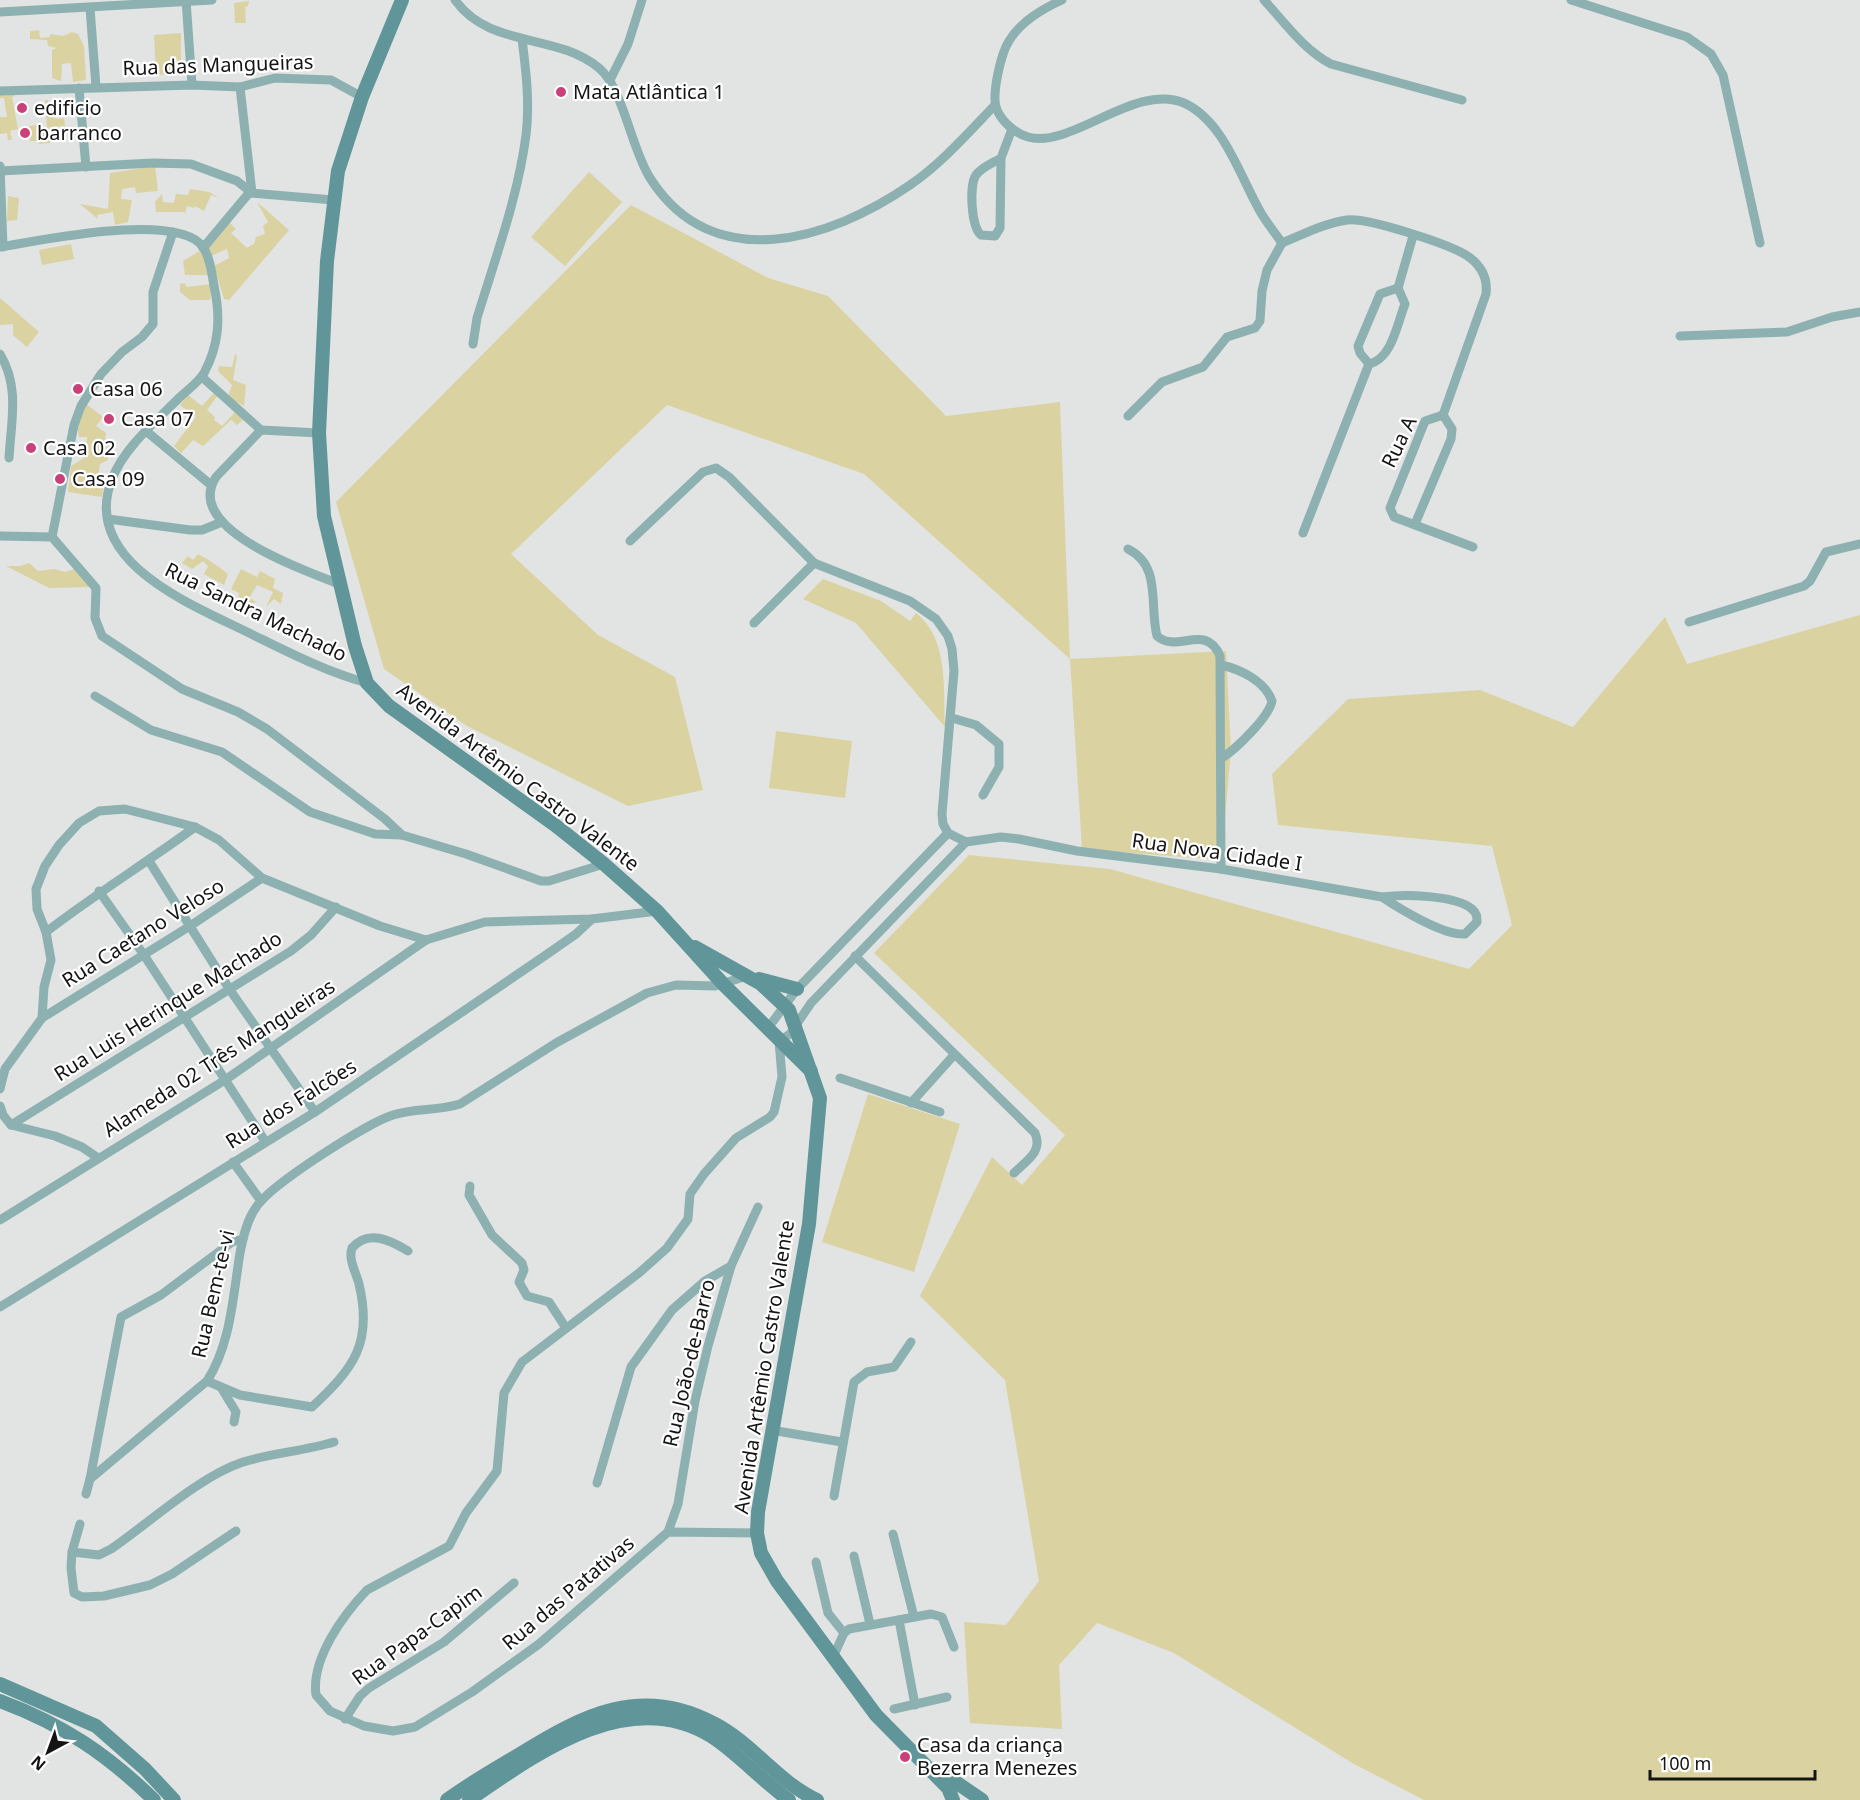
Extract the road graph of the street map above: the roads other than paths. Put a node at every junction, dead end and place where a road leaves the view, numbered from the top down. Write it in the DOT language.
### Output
graph roads {
  1 [pos="212,0"];
  2 [pos="402,0"];
  3 [pos="455,0"];
  4 [pos="642,0"];
  5 [pos="1062,0"];
  6 [pos="1264,0"];
  7 [pos="1571,0"];
  8 [pos="186,1"];
  9 [pos="90,8"];
  10 [pos="0,12"];
  11 [pos="522,39"];
  12 [pos="610,80"];
  13 [pos="192,85"];
  14 [pos="96,87"];
  15 [pos="240,87"];
  16 [pos="79,88"];
  17 [pos="0,91"];
  18 [pos="362,97"];
  19 [pos="1462,100"];
  20 [pos="996,105"];
  21 [pos="1012,129"];
  22 [pos="1001,158"];
  23 [pos="86,167"];
  24 [pos="0,169"];
  25 [pos="252,193"];
  26 [pos="333,200"];
  27 [pos="172,232"];
  28 [pos="1413,236"];
  29 [pos="1282,243"];
  30 [pos="1760,243"];
  31 [pos="2,247"];
  32 [pos="203,248"];
  33 [pos="1398,288"];
  34 [pos="1860,312"];
  35 [pos="1680,336"];
  36 [pos="473,344"];
  37 [pos="0,354"];
  38 [pos="1369,364"];
  39 [pos="202,377"];
  40 [pos="1443,415"];
  41 [pos="1128,416"];
  42 [pos="261,430"];
  43 [pos="147,431"];
  44 [pos="319,433"];
  45 [pos="9,458"];
  46 [pos="211,485"];
  47 [pos="108,519"];
  48 [pos="222,522"];
  49 [pos="1414,524"];
  50 [pos="1303,533"];
  51 [pos="0,536"];
  52 [pos="52,537"];
  53 [pos="630,541"];
  54 [pos="1860,544"];
  55 [pos="1473,547"];
  56 [pos="1128,549"];
  57 [pos="814,563"];
  58 [pos="339,584"];
  59 [pos="1689,622"];
  60 [pos="754,623"];
  61 [pos="1221,665"];
  62 [pos="367,683"];
  63 [pos="95,696"];
  64 [pos="952,718"];
  65 [pos="1222,758"];
  66 [pos="983,795"];
  67 [pos="195,827"];
  68 [pos="948,833"];
  69 [pos="402,835"];
  70 [pos="966,842"];
  71 [pos="149,861"];
  72 [pos="604,864"];
  73 [pos="1221,868"];
  74 [pos="262,878"];
  75 [pos="99,891"];
  76 [pos="1382,897"];
  77 [pos="336,907"];
  78 [pos="657,911"];
  79 [pos="592,919"];
  80 [pos="190,926"];
  81 [pos="46,932"];
  82 [pos="852,934"];
  83 [pos="683,939"];
  84 [pos="426,940"];
  85 [pos="864,946"];
  86 [pos="144,955"];
  87 [pos="855,956"];
  88 [pos="747,976"];
  89 [pos="724,985"];
  90 [pos="797,989"];
  91 [pos="230,990"];
  92 [pos="811,1002"];
  93 [pos="784,1004"];
  94 [pos="42,1018"];
  95 [pos="185,1018"];
  96 [pos="796,1024"];
  97 [pos="768,1028"];
  98 [pos="779,1041"];
  99 [pos="270,1049"];
  100 [pos="954,1055"];
  101 [pos="811,1071"];
  102 [pos="840,1078"];
  103 [pos="225,1080"];
  104 [pos="0,1089"];
  105 [pos="911,1103"];
  106 [pos="0,1106"];
  107 [pos="315,1112"];
  108 [pos="940,1112"];
  109 [pos="11,1125"];
  110 [pos="265,1141"];
  111 [pos="98,1158"];
  112 [pos="233,1162"];
  113 [pos="1014,1173"];
  114 [pos="470,1186"];
  115 [pos="261,1201"];
  116 [pos="758,1207"];
  117 [pos="0,1220"];
  118 [pos="243,1239"];
  119 [pos="408,1251"];
  120 [pos="731,1266"];
  121 [pos="0,1307"];
  122 [pos="566,1328"];
  123 [pos="911,1342"];
  124 [pos="207,1381"];
  125 [pos="222,1389"];
  126 [pos="234,1422"];
  127 [pos="771,1430"];
  128 [pos="334,1442"];
  129 [pos="842,1442"];
  130 [pos="90,1479"];
  131 [pos="597,1483"];
  132 [pos="86,1494"];
  133 [pos="834,1496"];
  134 [pos="80,1524"];
  135 [pos="236,1531"];
  136 [pos="668,1532"];
  137 [pos="757,1533"];
  138 [pos="893,1534"];
  139 [pos="72,1552"];
  140 [pos="854,1556"];
  141 [pos="816,1562"];
  142 [pos="514,1583"];
  143 [pos="914,1617"];
  144 [pos="898,1620"];
  145 [pos="870,1624"];
  146 [pos="844,1633"];
  147 [pos="954,1647"];
  148 [pos="834,1655"];
  149 [pos="0,1684"];
  150 [pos="947,1697"];
  151 [pos="0,1701"];
  152 [pos="915,1705"];
  153 [pos="894,1709"];
  154 [pos="345,1719"];
  155 [pos="920,1761"];
  156 [pos="154,1800"];
  157 [pos="174,1800"];
  158 [pos="447,1800"];
  159 [pos="469,1800"];
  160 [pos="789,1800"];
  161 [pos="818,1800"];
  162 [pos="953,1800"];
  163 [pos="982,1800"];
  1 -- 8 [label="street"];
  2 -- 18 [label="main road, Avenida Artêmio Castro Valente"];
  3 -- 11 [label="street"];
  4 -- 12 [label="street"];
  5 -- 20 [label="street"];
  6 -- 19 [label="street"];
  7 -- 30 [label="street"];
  8 -- 9 [label="street"];
  8 -- 13 [label="street"];
  9 -- 10 [label="street"];
  9 -- 14 [label="street"];
  11 -- 12 [label="street"];
  11 -- 36 [label="street"];
  12 -- 20 [label="street"];
  13 -- 14 [label="street, Rua das Mangueiras"];
  13 -- 15 [label="street, Rua das Mangueiras"];
  14 -- 16 [label="street, Rua das Mangueiras"];
  15 -- 18 [label="street, Rua das Mangueiras"];
  15 -- 25 [label="street"];
  16 -- 17 [label="street, Rua das Mangueiras"];
  16 -- 23 [label="street"];
  18 -- 26 [label="main road, Avenida Artêmio Castro Valente"];
  20 -- 21 [label="street"];
  21 -- 22 [label="street"];
  21 -- 29 [label="street"];
  22 -- 22 [label="street"];
  23 -- 24 [label="street"];
  23 -- 25 [label="street"];
  24 -- 31 [label="street"];
  25 -- 26 [label="street"];
  25 -- 32 [label="street"];
  26 -- 44 [label="main road, Avenida Artêmio Castro Valente"];
  27 -- 31 [label="street"];
  27 -- 32 [label="street"];
  27 -- 52 [label="street"];
  28 -- 29 [label="street"];
  28 -- 33 [label="street"];
  28 -- 40 [label="street"];
  29 -- 41 [label="street"];
  32 -- 39 [label="street, Rua Sandra Machado"];
  33 -- 38 [label="street"];
  33 -- 38 [label="street"];
  34 -- 35 [label="street"];
  37 -- 45 [label="street"];
  38 -- 50 [label="street"];
  39 -- 42 [label="street"];
  39 -- 43 [label="street, Rua Sandra Machado"];
  40 -- 49 [label="street, Rua A"];
  40 -- 49 [label="street, Rua A"];
  42 -- 44 [label="street"];
  42 -- 46 [label="street"];
  43 -- 46 [label="street"];
  43 -- 47 [label="street, Rua Sandra Machado"];
  44 -- 58 [label="main road, Avenida Artêmio Castro Valente"];
  46 -- 48 [label="street"];
  47 -- 48 [label="street"];
  47 -- 62 [label="street, Rua Sandra Machado"];
  48 -- 58 [label="street"];
  49 -- 55 [label="street, Rua A"];
  51 -- 52 [label="street"];
  52 -- 69 [label="street"];
  53 -- 57 [label="street"];
  54 -- 59 [label="street"];
  56 -- 61 [label="street"];
  57 -- 60 [label="street"];
  57 -- 64 [label="street"];
  58 -- 62 [label="main road, Avenida Artêmio Castro Valente"];
  61 -- 65 [label="street"];
  61 -- 65 [label="street"];
  62 -- 72 [label="main road, Avenida Artêmio Castro Valente"];
  63 -- 69 [label="street"];
  64 -- 66 [label="street"];
  64 -- 68 [label="street"];
  65 -- 73 [label="street"];
  67 -- 71 [label="street"];
  67 -- 74 [label="street"];
  67 -- 81 [label="street"];
  68 -- 70 [label="street"];
  68 -- 82 [label="street"];
  69 -- 72 [label="street"];
  70 -- 73 [label="street, Rua Nova Cidade I"];
  70 -- 85 [label="street"];
  71 -- 75 [label="street"];
  71 -- 80 [label="street"];
  72 -- 78 [label="main road, Avenida Artêmio Castro Valente"];
  73 -- 76 [label="street, Rua Nova Cidade I"];
  74 -- 77 [label="street"];
  74 -- 80 [label="street, Rua Caetano Veloso"];
  75 -- 81 [label="street"];
  75 -- 86 [label="street"];
  76 -- 76 [label="street, Rua Nova Cidade I"];
  77 -- 84 [label="street"];
  77 -- 91 [label="street, Rua Luis Herinque Machado"];
  78 -- 79 [label="street, Alameda 02 Três Mangueiras"];
  78 -- 83 [label="main road, Avenida Artêmio Castro Valente"];
  79 -- 84 [label="street, Alameda 02 Três Mangueiras"];
  79 -- 107 [label="street, Rua dos Falcões"];
  80 -- 86 [label="street, Rua Caetano Veloso"];
  80 -- 91 [label="street"];
  81 -- 94 [label="street"];
  82 -- 85 [label="street"];
  82 -- 90 [label="street"];
  83 -- 88 [label="main road, Avenida Artêmio Castro Valente"];
  83 -- 89 [label="main road, Avenida Artêmio Castro Valente"];
  84 -- 99 [label="street, Alameda 02 Três Mangueiras"];
  85 -- 87 [label="street"];
  86 -- 94 [label="street, Rua Caetano Veloso"];
  86 -- 95 [label="street"];
  87 -- 92 [label="street"];
  87 -- 100 [label="street"];
  88 -- 89 [label="street, Rua Bem-te-vi"];
  88 -- 90 [label="main road"];
  88 -- 93 [label="main road, Avenida Artêmio Castro Valente"];
  89 -- 97 [label="main road, Avenida Artêmio Castro Valente"];
  89 -- 115 [label="street, Rua Bem-te-vi"];
  90 -- 92 [label="street"];
  90 -- 93 [label="street"];
  91 -- 95 [label="street, Rua Luis Herinque Machado"];
  91 -- 99 [label="street"];
  92 -- 96 [label="street"];
  93 -- 96 [label="main road, Avenida Artêmio Castro Valente"];
  93 -- 97 [label="street"];
  94 -- 104 [label="street"];
  95 -- 103 [label="street"];
  95 -- 109 [label="street, Rua Luis Herinque Machado"];
  96 -- 98 [label="street"];
  96 -- 101 [label="main road, Avenida Artêmio Castro Valente"];
  97 -- 98 [label="main road, Avenida Artêmio Castro Valente"];
  98 -- 101 [label="main road, Avenida Artêmio Castro Valente"];
  98 -- 122 [label="street"];
  99 -- 103 [label="street, Alameda 02 Três Mangueiras"];
  99 -- 107 [label="street"];
  100 -- 105 [label="street"];
  100 -- 113 [label="street"];
  101 -- 127 [label="main road, Avenida Artêmio Castro Valente"];
  102 -- 105 [label="street"];
  103 -- 110 [label="street"];
  103 -- 111 [label="street, Alameda 02 Três Mangueiras"];
  105 -- 108 [label="street"];
  106 -- 109 [label="street"];
  107 -- 110 [label="street, Rua dos Falcões"];
  109 -- 111 [label="street, Alameda 02 Três Mangueiras"];
  110 -- 112 [label="street, Rua dos Falcões"];
  111 -- 117 [label="street"];
  112 -- 115 [label="street"];
  112 -- 121 [label="street, Rua dos Falcões"];
  114 -- 122 [label="street"];
  115 -- 118 [label="street, Rua Bem-te-vi"];
  116 -- 120 [label="street, Rua João-de-Barro"];
  118 -- 124 [label="street, Rua Bem-te-vi"];
  118 -- 130 [label="street"];
  119 -- 125 [label="street"];
  120 -- 131 [label="street"];
  120 -- 136 [label="street, Rua João-de-Barro"];
  122 -- 154 [label="street"];
  123 -- 129 [label="street"];
  124 -- 125 [label="street"];
  124 -- 130 [label="street, Rua Bem-te-vi"];
  125 -- 126 [label="street"];
  127 -- 129 [label="street"];
  127 -- 137 [label="main road, Avenida Artêmio Castro Valente"];
  128 -- 139 [label="street"];
  129 -- 133 [label="street"];
  130 -- 132 [label="street"];
  134 -- 139 [label="street"];
  135 -- 139 [label="street"];
  136 -- 137 [label="street"];
  136 -- 154 [label="street, Rua das Patativas"];
  137 -- 148 [label="main road, Avenida Artêmio Castro Valente"];
  138 -- 143 [label="street"];
  140 -- 145 [label="street"];
  141 -- 146 [label="street"];
  142 -- 154 [label="street, Rua Papa-Capim"];
  143 -- 144 [label="street"];
  143 -- 147 [label="street"];
  144 -- 145 [label="street"];
  144 -- 152 [label="street"];
  145 -- 146 [label="street"];
  146 -- 148 [label="street"];
  148 -- 155 [label="main road, Avenida Artêmio Castro Valente"];
  149 -- 157 [label="main road"];
  150 -- 152 [label="street"];
  151 -- 156 [label="main road"];
  152 -- 153 [label="street"];
  155 -- 162 [label="main road, Avenida Artêmio Castro Valente"];
  155 -- 163 [label="main road, Avenida Artêmio Castro Valente"];
  158 -- 161 [label="main road"];
  159 -- 160 [label="main road"];
}
